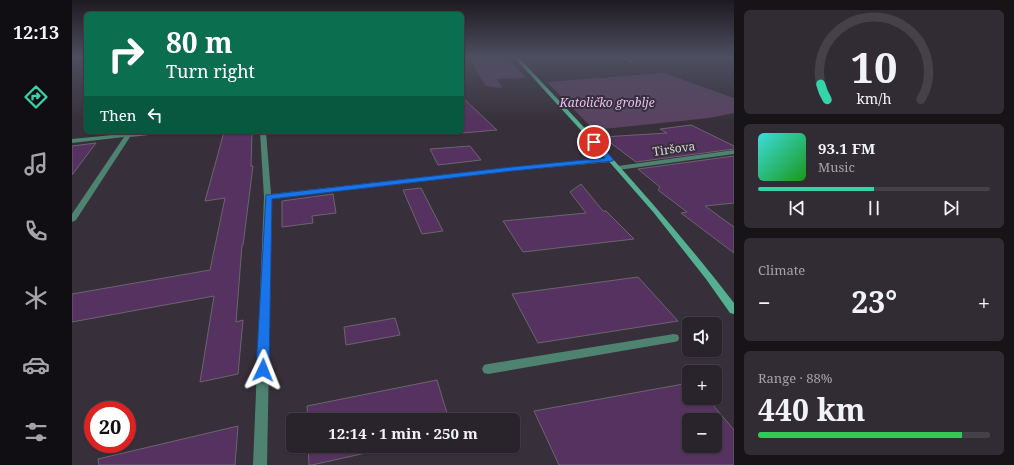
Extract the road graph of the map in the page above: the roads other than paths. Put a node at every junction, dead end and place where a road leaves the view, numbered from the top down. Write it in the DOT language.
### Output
graph roads {
  1 [pos="536,79"];
  2 [pos="138,134"];
  3 [pos="264,134"];
  4 [pos="128,135"];
  5 [pos="72,141"];
  6 [pos="734,152"];
  7 [pos="610,160"];
  8 [pos="618,168"];
  9 [pos="268,197"];
  10 [pos="72,220"];
  11 [pos="734,310"];
  12 [pos="674,338"];
  13 [pos="488,369"];
  14 [pos="260,465"];
  1 -- 7 [label="street"];
  2 -- 4 [label="street"];
  3 -- 9 [label="street"];
  4 -- 5 [label="street"];
  4 -- 10 [label="street"];
  6 -- 8 [label="street, Tiršova"];
  7 -- 8 [label="street"];
  7 -- 9 [label="street"];
  8 -- 11 [label="street"];
  9 -- 14 [label="street"];
  12 -- 13 [label="street"];
}
